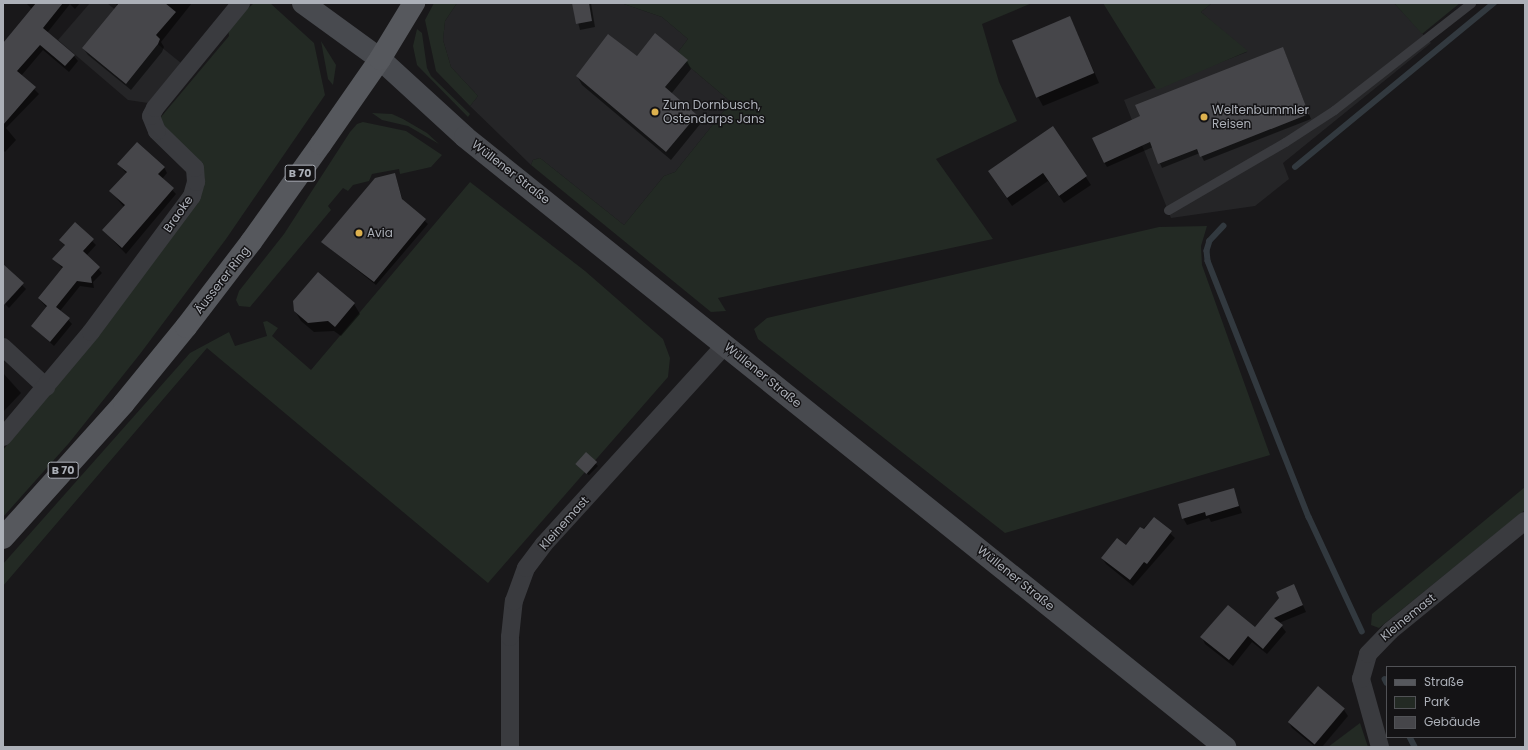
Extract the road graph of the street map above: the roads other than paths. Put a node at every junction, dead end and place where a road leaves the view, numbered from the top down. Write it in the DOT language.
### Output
graph roads {
  1 [pos="241,3"];
  2 [pos="303,3"];
  3 [pos="414,3"];
  4 [pos="1471,3"];
  5 [pos="380,59"];
  6 [pos="1168,210"];
  7 [pos="725,345"];
  8 [pos="3,347"];
  9 [pos="46,387"];
  10 [pos="3,437"];
  11 [pos="1525,521"];
  12 [pos="3,538"];
  13 [pos="510,747"];
  14 [pos="1225,747"];
  15 [pos="1380,747"];
  1 -- 9 [label="street, Braoke"];
  2 -- 5 [label="main road, Wüllener Straße"];
  3 -- 5 [label="main road, Äusserer Ring / B 70"];
  4 -- 6 [label="lane"];
  5 -- 7 [label="main road, Wüllener Straße"];
  5 -- 12 [label="main road, Äusserer Ring / B 70"];
  7 -- 13 [label="street, Kleinemast"];
  7 -- 14 [label="main road, Wüllener Straße"];
  8 -- 9 [label="street"];
  9 -- 10 [label="street, Braoke"];
  11 -- 15 [label="street, Kleinemast"];
}
